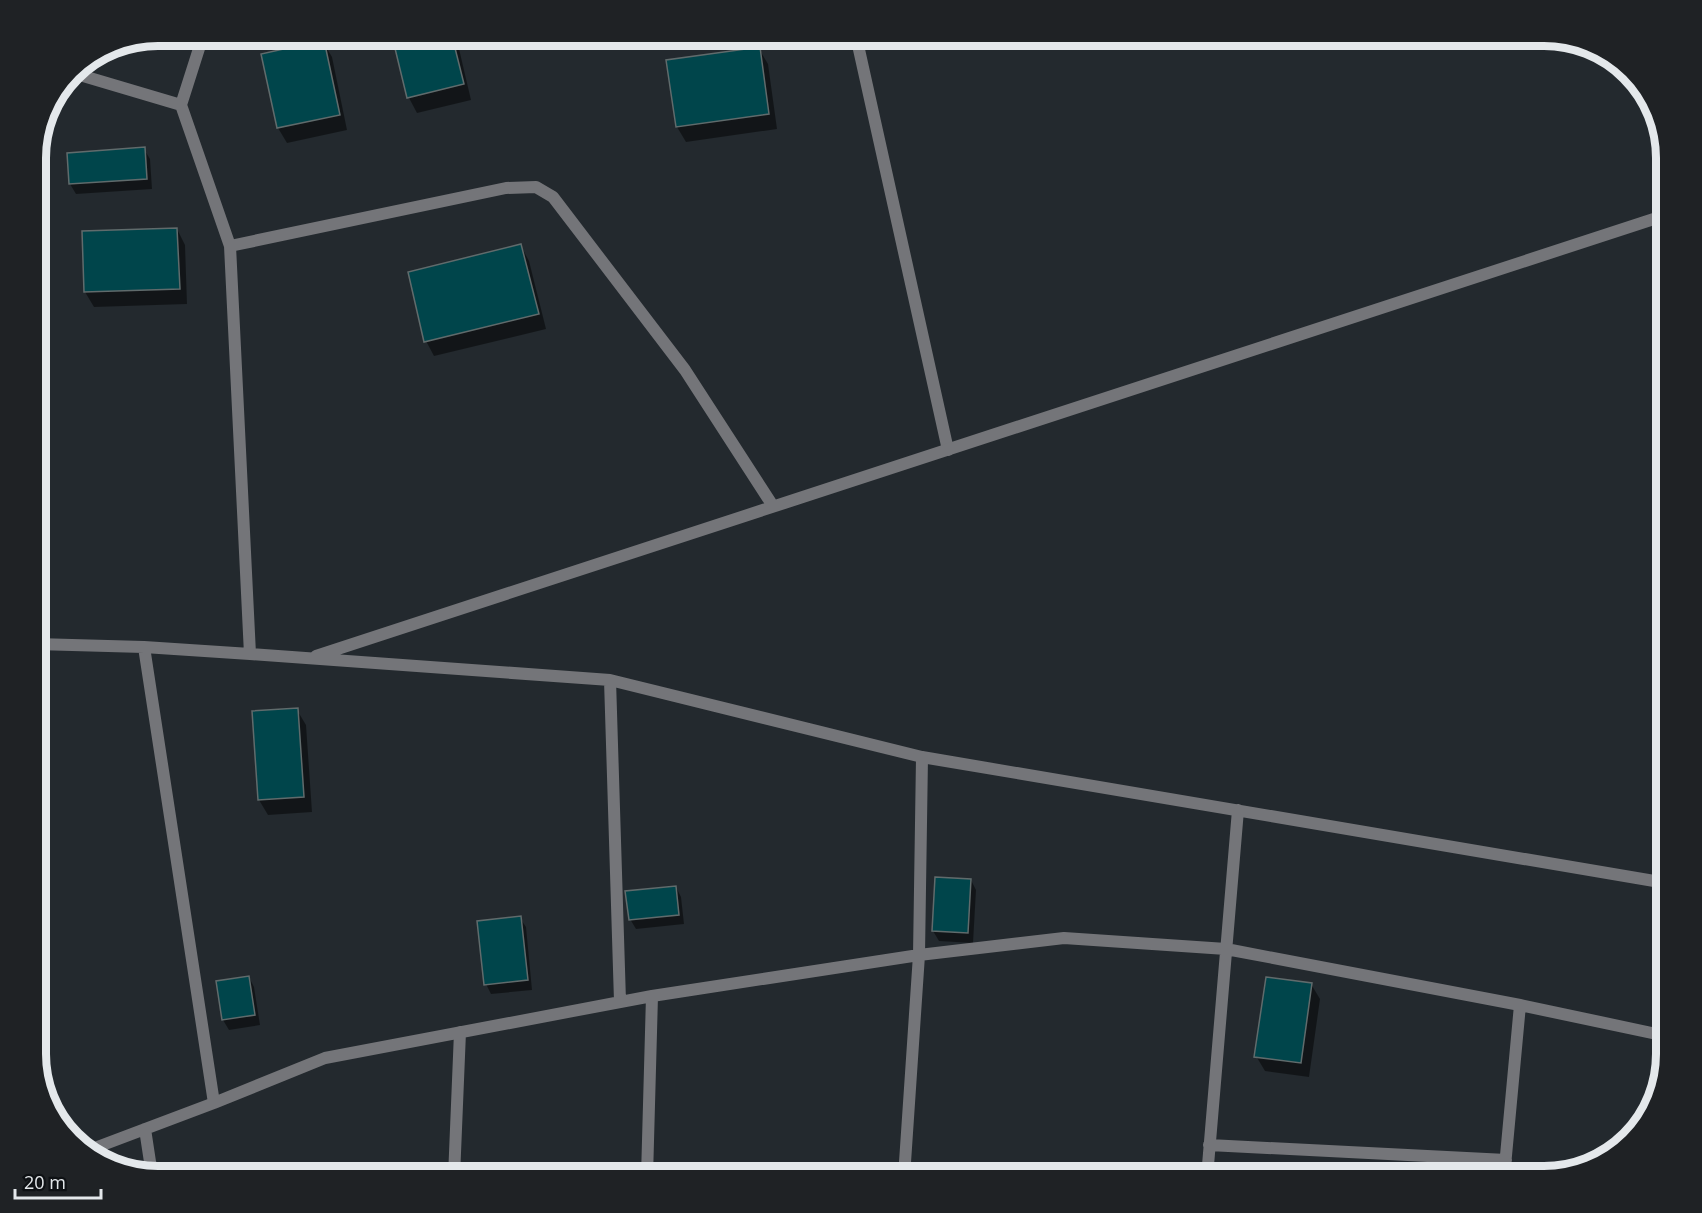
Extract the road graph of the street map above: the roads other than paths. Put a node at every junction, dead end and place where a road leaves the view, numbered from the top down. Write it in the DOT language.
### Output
graph roads {
  1 [pos="201,46"];
  2 [pos="858,46"];
  3 [pos="83,76"];
  4 [pos="181,105"];
  5 [pos="1656,218"];
  6 [pos="230,246"];
  7 [pos="948,450"];
  8 [pos="773,506"];
  9 [pos="47,644"];
  10 [pos="144,647"];
  11 [pos="250,654"];
  12 [pos="310,658"];
  13 [pos="610,680"];
  14 [pos="922,756"];
  15 [pos="1238,810"];
  16 [pos="1656,881"];
  17 [pos="1226,949"];
  18 [pos="919,955"];
  19 [pos="652,996"];
  20 [pos="620,1001"];
  21 [pos="1520,1005"];
  22 [pos="460,1032"];
  23 [pos="1656,1034"];
  24 [pos="214,1103"];
  25 [pos="145,1129"];
  26 [pos="1209,1145"];
  27 [pos="96,1147"];
  28 [pos="1506,1160"];
  29 [pos="151,1166"];
  30 [pos="454,1166"];
  31 [pos="646,1166"];
  32 [pos="905,1166"];
  33 [pos="1208,1166"];
  34 [pos="1505,1166"];
  1 -- 4 [label="street"];
  2 -- 7 [label="street"];
  3 -- 4 [label="street"];
  4 -- 6 [label="street"];
  5 -- 7 [label="street"];
  6 -- 8 [label="street"];
  6 -- 11 [label="street"];
  7 -- 8 [label="street"];
  8 -- 12 [label="street"];
  9 -- 10 [label="street"];
  10 -- 11 [label="street"];
  10 -- 24 [label="street"];
  11 -- 12 [label="street"];
  12 -- 13 [label="street"];
  13 -- 14 [label="street"];
  13 -- 20 [label="street"];
  14 -- 15 [label="street"];
  14 -- 18 [label="street"];
  15 -- 16 [label="street"];
  15 -- 17 [label="street"];
  17 -- 18 [label="street"];
  17 -- 21 [label="street"];
  17 -- 26 [label="street"];
  18 -- 19 [label="street"];
  18 -- 32 [label="street"];
  19 -- 20 [label="street"];
  19 -- 31 [label="street"];
  20 -- 22 [label="street"];
  21 -- 23 [label="street"];
  21 -- 28 [label="street"];
  22 -- 24 [label="street"];
  22 -- 30 [label="street"];
  24 -- 25 [label="street"];
  25 -- 27 [label="street"];
  25 -- 29 [label="street"];
  26 -- 28 [label="street"];
  26 -- 33 [label="street"];
  28 -- 34 [label="street"];
}
